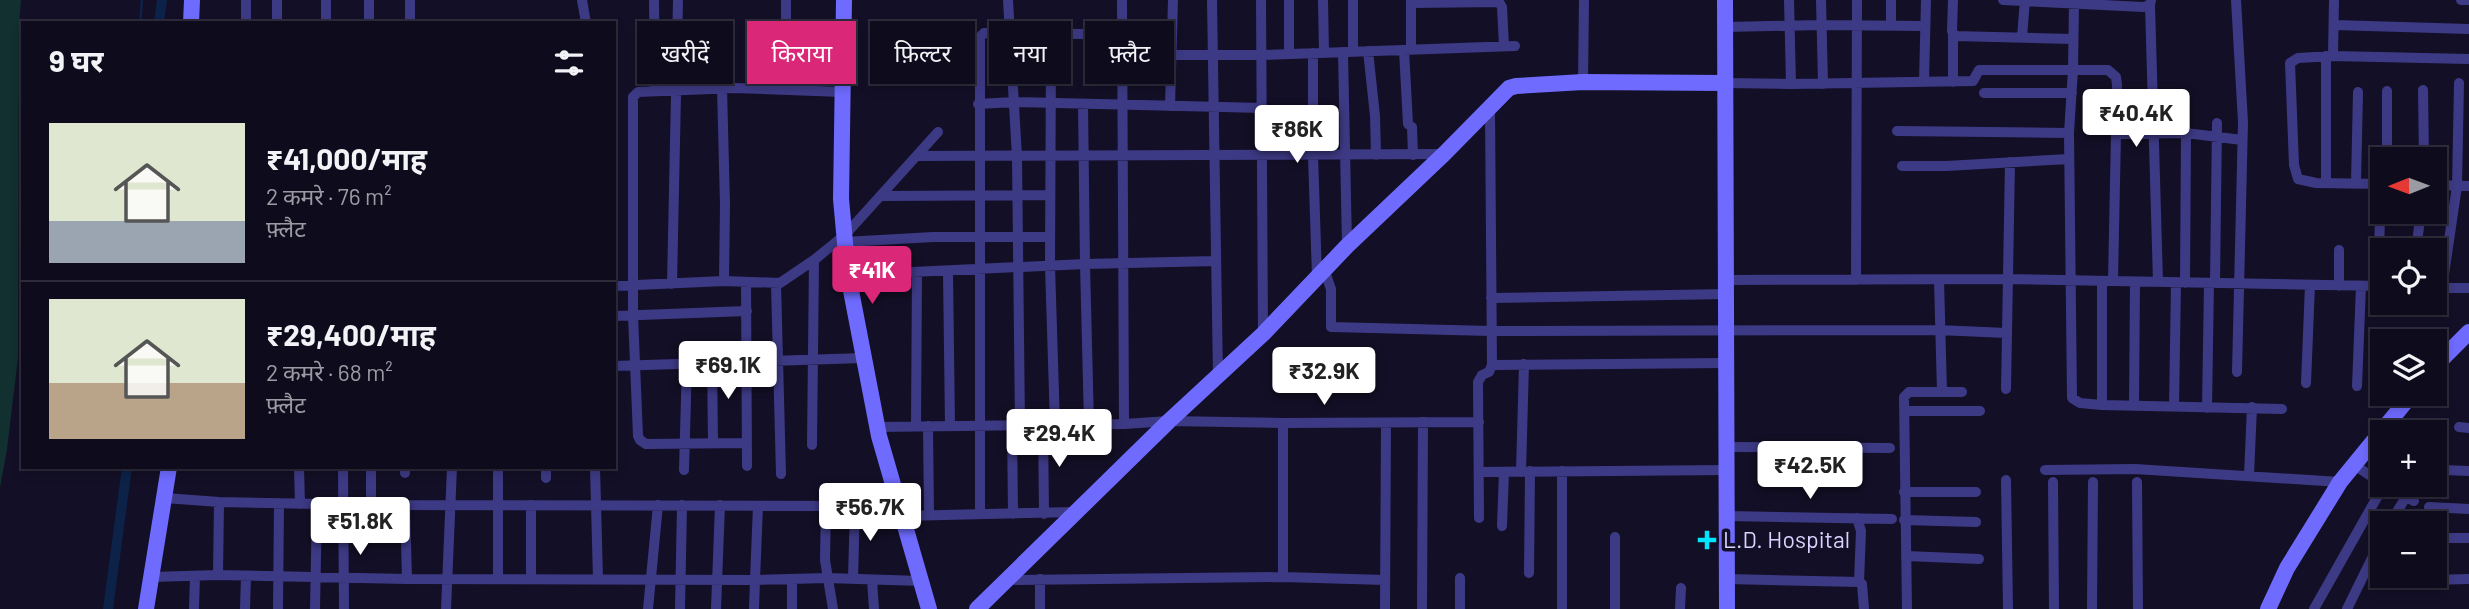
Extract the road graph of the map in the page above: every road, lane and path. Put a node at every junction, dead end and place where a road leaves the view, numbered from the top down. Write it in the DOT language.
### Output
graph roads {
  1 [pos="192,0"];
  2 [pos="246,0"];
  3 [pos="277,0"];
  4 [pos="326,0"];
  5 [pos="369,0"];
  6 [pos="410,0"];
  7 [pos="582,0"];
  8 [pos="654,0"];
  9 [pos="678,0"];
  10 [pos="786,0"];
  11 [pos="844,0"];
  12 [pos="1008,0"];
  13 [pos="1122,0"];
  14 [pos="1173,0"];
  15 [pos="1212,0"];
  16 [pos="1261,0"];
  17 [pos="1289,0"];
  18 [pos="1323,0"];
  19 [pos="1353,0"];
  20 [pos="1584,0"];
  21 [pos="1725,0"];
  22 [pos="1788,0"];
  23 [pos="1821,0"];
  24 [pos="1857,0"];
  25 [pos="1891,0"];
  26 [pos="1926,0"];
  27 [pos="1953,0"];
  28 [pos="2003,0"];
  29 [pos="2236,0"];
  30 [pos="2333,0"];
  31 [pos="2461,0"];
  32 [pos="2469,0"];
  33 [pos="2025,1"];
  34 [pos="1411,2"];
  35 [pos="2087,2"];
  36 [pos="2150,2"];
  37 [pos="2074,4"];
  38 [pos="191,21"];
  39 [pos="246,21"];
  40 [pos="277,21"];
  41 [pos="326,21"];
  42 [pos="369,21"];
  43 [pos="410,21"];
  44 [pos="586,21"];
  45 [pos="1009,21"];
  46 [pos="1122,21"];
  47 [pos="1173,21"];
  48 [pos="1821,25"];
  49 [pos="1857,25"];
  50 [pos="1891,25"];
  51 [pos="2334,25"];
  52 [pos="1790,26"];
  53 [pos="1924,26"];
  54 [pos="1725,27"];
  55 [pos="2469,29"];
  56 [pos="989,33"];
  57 [pos="1071,34"];
  58 [pos="1083,34"];
  59 [pos="1953,34"];
  60 [pos="2022,37"];
  61 [pos="2072,39"];
  62 [pos="975,42"];
  63 [pos="978,42"];
  64 [pos="1407,50"];
  65 [pos="1368,51"];
  66 [pos="1348,52"];
  67 [pos="1319,53"];
  68 [pos="1174,54"];
  69 [pos="1213,54"];
  70 [pos="1262,54"];
  71 [pos="1289,54"];
  72 [pos="2330,56"];
  73 [pos="2469,59"];
  74 [pos="2073,70"];
  75 [pos="1583,82"];
  76 [pos="1924,82"];
  77 [pos="1953,82"];
  78 [pos="1724,83"];
  79 [pos="1858,83"];
  80 [pos="2459,83"];
  81 [pos="1013,84"];
  82 [pos="1051,84"];
  83 [pos="1122,84"];
  84 [pos="1171,84"];
  85 [pos="1791,84"];
  86 [pos="1823,84"];
  87 [pos="722,88"];
  88 [pos="786,89"];
  89 [pos="2423,90"];
  90 [pos="655,91"];
  91 [pos="676,91"];
  92 [pos="2387,91"];
  93 [pos="842,92"];
  94 [pos="2358,92"];
  95 [pos="1984,93"];
  96 [pos="2072,93"];
  97 [pos="1014,102"];
  98 [pos="1051,103"];
  99 [pos="978,104"];
  100 [pos="1083,104"];
  101 [pos="1122,105"];
  102 [pos="1170,106"];
  103 [pos="1214,107"];
  104 [pos="1263,108"];
  105 [pos="1490,108"];
  106 [pos="2217,123"];
  107 [pos="1897,131"];
  108 [pos="938,132"];
  109 [pos="2069,133"];
  110 [pos="2186,133"];
  111 [pos="2118,134"];
  112 [pos="2155,134"];
  113 [pos="2218,137"];
  114 [pos="2242,140"];
  115 [pos="2387,147"];
  116 [pos="2424,147"];
  117 [pos="1444,154"];
  118 [pos="979,155"];
  119 [pos="1312,155"];
  120 [pos="1344,155"];
  121 [pos="1376,155"];
  122 [pos="1413,155"];
  123 [pos="918,156"];
  124 [pos="1050,156"];
  125 [pos="1084,156"];
  126 [pos="1122,156"];
  127 [pos="1214,156"];
  128 [pos="1263,156"];
  129 [pos="1017,157"];
  130 [pos="2069,159"];
  131 [pos="2010,162"];
  132 [pos="1902,166"];
  133 [pos="2326,183"];
  134 [pos="2356,183"];
  135 [pos="2370,184"];
  136 [pos="2447,186"];
  137 [pos="2457,186"];
  138 [pos="2469,186"];
  139 [pos="1017,195"];
  140 [pos="1050,195"];
  141 [pos="882,196"];
  142 [pos="981,197"];
  143 [pos="981,237"];
  144 [pos="1017,237"];
  145 [pos="1050,237"];
  146 [pos="845,238"];
  147 [pos="2447,240"];
  148 [pos="1347,246"];
  149 [pos="2339,250"];
  150 [pos="814,260"];
  151 [pos="1216,261"];
  152 [pos="1123,263"];
  153 [pos="1085,264"];
  154 [pos="1050,266"];
  155 [pos="1017,267"];
  156 [pos="980,269"];
  157 [pos="948,271"];
  158 [pos="917,272"];
  159 [pos="1321,273"];
  160 [pos="848,275"];
  161 [pos="2007,279"];
  162 [pos="1856,280"];
  163 [pos="1939,280"];
  164 [pos="724,281"];
  165 [pos="2071,281"];
  166 [pos="2107,281"];
  167 [pos="746,282"];
  168 [pos="2135,282"];
  169 [pos="2158,282"];
  170 [pos="2181,283"];
  171 [pos="2212,283"];
  172 [pos="672,284"];
  173 [pos="776,284"];
  174 [pos="2239,284"];
  175 [pos="632,285"];
  176 [pos="2310,285"];
  177 [pos="616,286"];
  178 [pos="2339,286"];
  179 [pos="2361,286"];
  180 [pos="2370,286"];
  181 [pos="1727,287"];
  182 [pos="2447,288"];
  183 [pos="2469,288"];
  184 [pos="1491,298"];
  185 [pos="747,311"];
  186 [pos="616,316"];
  187 [pos="633,316"];
  188 [pos="1727,328"];
  189 [pos="1940,330"];
  190 [pos="1491,331"];
  191 [pos="2469,332"];
  192 [pos="2006,333"];
  193 [pos="1263,334"];
  194 [pos="2447,354"];
  195 [pos="864,358"];
  196 [pos="811,359"];
  197 [pos="777,360"];
  198 [pos="712,361"];
  199 [pos="687,362"];
  200 [pos="748,362"];
  201 [pos="1727,363"];
  202 [pos="634,365"];
  203 [pos="1492,365"];
  204 [pos="1524,365"];
  205 [pos="616,366"];
  206 [pos="2237,372"];
  207 [pos="1218,377"];
  208 [pos="2306,383"];
  209 [pos="2357,386"];
  210 [pos="2006,388"];
  211 [pos="1941,392"];
  212 [pos="1962,393"];
  213 [pos="2102,405"];
  214 [pos="2134,405"];
  215 [pos="2402,406"];
  216 [pos="2174,407"];
  217 [pos="2252,407"];
  218 [pos="2207,408"];
  219 [pos="2282,409"];
  220 [pos="1905,411"];
  221 [pos="1980,411"];
  222 [pos="1169,421"];
  223 [pos="1423,422"];
  224 [pos="1479,422"];
  225 [pos="1283,423"];
  226 [pos="1386,423"];
  227 [pos="1124,424"];
  228 [pos="1016,425"];
  229 [pos="1049,425"];
  230 [pos="1089,425"];
  231 [pos="916,426"];
  232 [pos="928,426"];
  233 [pos="950,426"];
  234 [pos="979,426"];
  235 [pos="877,427"];
  236 [pos="684,442"];
  237 [pos="713,442"];
  238 [pos="747,443"];
  239 [pos="812,445"];
  240 [pos="1727,446"];
  241 [pos="1889,448"];
  242 [pos="2354,465"];
  243 [pos="747,466"];
  244 [pos="169,469"];
  245 [pos="299,469"];
  246 [pos="343,469"];
  247 [pos="371,469"];
  248 [pos="452,469"];
  249 [pos="498,469"];
  250 [pos="595,469"];
  251 [pos="684,470"];
  252 [pos="1727,470"];
  253 [pos="2045,470"];
  254 [pos="2447,470"];
  255 [pos="1504,471"];
  256 [pos="1525,471"];
  257 [pos="1562,471"];
  258 [pos="2469,471"];
  259 [pos="1479,472"];
  260 [pos="781,474"];
  261 [pos="2249,475"];
  262 [pos="2370,475"];
  263 [pos="2006,480"];
  264 [pos="2053,482"];
  265 [pos="2093,482"];
  266 [pos="2137,482"];
  267 [pos="2340,482"];
  268 [pos="1904,492"];
  269 [pos="1976,492"];
  270 [pos="2376,497"];
  271 [pos="2406,497"];
  272 [pos="165,498"];
  273 [pos="219,502"];
  274 [pos="279,503"];
  275 [pos="300,504"];
  276 [pos="317,504"];
  277 [pos="344,504"];
  278 [pos="450,504"];
  279 [pos="371,505"];
  280 [pos="405,505"];
  281 [pos="499,505"];
  282 [pos="531,505"];
  283 [pos="596,505"];
  284 [pos="658,505"];
  285 [pos="682,505"];
  286 [pos="720,505"];
  287 [pos="826,505"];
  288 [pos="758,506"];
  289 [pos="855,506"];
  290 [pos="2429,507"];
  291 [pos="2469,509"];
  292 [pos="901,511"];
  293 [pos="2400,511"];
  294 [pos="1075,512"];
  295 [pos="1013,513"];
  296 [pos="980,514"];
  297 [pos="1044,514"];
  298 [pos="929,515"];
  299 [pos="1726,516"];
  300 [pos="1479,518"];
  301 [pos="1857,518"];
  302 [pos="1898,519"];
  303 [pos="1976,522"];
  304 [pos="1502,526"];
  305 [pos="1615,537"];
  306 [pos="2447,538"];
  307 [pos="2469,538"];
  308 [pos="1906,556"];
  309 [pos="1979,559"];
  310 [pos="2370,562"];
  311 [pos="1529,573"];
  312 [pos="218,575"];
  313 [pos="195,576"];
  314 [pos="246,576"];
  315 [pos="278,576"];
  316 [pos="151,577"];
  317 [pos="316,577"];
  318 [pos="1283,577"];
  319 [pos="344,578"];
  320 [pos="498,578"];
  321 [pos="531,578"];
  322 [pos="827,578"];
  323 [pos="1460,578"];
  324 [pos="407,579"];
  325 [pos="447,579"];
  326 [pos="598,579"];
  327 [pos="680,579"];
  328 [pos="718,579"];
  329 [pos="853,579"];
  330 [pos="1040,579"];
  331 [pos="1727,579"];
  332 [pos="2469,579"];
  333 [pos="652,580"];
  334 [pos="755,580"];
  335 [pos="792,580"];
  336 [pos="872,580"];
  337 [pos="1006,580"];
  338 [pos="1385,580"];
  339 [pos="2447,580"];
  340 [pos="921,581"];
  341 [pos="1859,582"];
  342 [pos="1681,588"];
  343 [pos="2273,607"];
  344 [pos="146,609"];
  345 [pos="194,609"];
  346 [pos="245,609"];
  347 [pos="278,609"];
  348 [pos="315,609"];
  349 [pos="344,609"];
  350 [pos="446,609"];
  351 [pos="648,609"];
  352 [pos="680,609"];
  353 [pos="716,609"];
  354 [pos="754,609"];
  355 [pos="792,609"];
  356 [pos="833,609"];
  357 [pos="874,609"];
  358 [pos="929,609"];
  359 [pos="977,609"];
  360 [pos="1040,609"];
  361 [pos="1385,609"];
  362 [pos="1422,609"];
  363 [pos="1460,609"];
  364 [pos="1562,609"];
  365 [pos="1615,609"];
  366 [pos="1680,609"];
  367 [pos="1727,609"];
  368 [pos="1864,609"];
  369 [pos="1907,609"];
  370 [pos="2008,609"];
  371 [pos="2054,609"];
  372 [pos="2092,609"];
  373 [pos="2138,609"];
  374 [pos="2314,609"];
  375 [pos="2347,609"];
  1 -- 38 [label="street"];
  2 -- 39 [label="street"];
  3 -- 40 [label="street"];
  4 -- 41 [label="street"];
  5 -- 42 [label="street"];
  6 -- 43 [label="street"];
  7 -- 44 [label="street"];
  8 -- 90 [label="street"];
  9 -- 91 [label="street"];
  10 -- 88 [label="street"];
  11 -- 93 [label="street"];
  12 -- 45 [label="street"];
  13 -- 46 [label="street"];
  14 -- 47 [label="street"];
  15 -- 69 [label="street"];
  16 -- 70 [label="street"];
  17 -- 71 [label="street"];
  18 -- 67 [label="street"];
  19 -- 66 [label="street"];
  20 -- 75 [label="street"];
  21 -- 54 [label="street"];
  22 -- 52 [label="street"];
  23 -- 48 [label="street"];
  24 -- 49 [label="street"];
  25 -- 50 [label="street"];
  26 -- 53 [label="street"];
  27 -- 59 [label="street"];
  28 -- 33 [label="street"];
  29 -- 114 [label="street"];
  30 -- 51 [label="street"];
  31 -- 32 [label="street"];
  33 -- 37 [label="street"];
  33 -- 60 [label="street"];
  34 -- 64 [label="street"];
  34 -- 64 [label="street"];
  35 -- 36 [label="street"];
  35 -- 37 [label="street"];
  36 -- 112 [label="street"];
  37 -- 61 [label="street"];
  48 -- 49 [label="street"];
  48 -- 52 [label="street"];
  48 -- 86 [label="street"];
  49 -- 50 [label="street"];
  49 -- 79 [label="street"];
  50 -- 53 [label="street"];
  51 -- 55 [label="street"];
  51 -- 72 [label="street"];
  52 -- 54 [label="street"];
  52 -- 85 [label="street"];
  53 -- 76 [label="street"];
  54 -- 78 [label="street"];
  56 -- 63 [label="street"];
  57 -- 58 [label="street"];
  59 -- 60 [label="street"];
  59 -- 77 [label="street"];
  60 -- 61 [label="street"];
  61 -- 74 [label="street"];
  62 -- 63 [label="street"];
  63 -- 99 [label="street"];
  64 -- 65 [label="street"];
  64 -- 122 [label="street"];
  65 -- 66 [label="street"];
  65 -- 121 [label="street"];
  66 -- 67 [label="street"];
  66 -- 120 [label="street"];
  67 -- 71 [label="street"];
  67 -- 119 [label="street"];
  68 -- 69 [label="street"];
  69 -- 70 [label="street"];
  69 -- 103 [label="street"];
  70 -- 71 [label="street"];
  70 -- 104 [label="street"];
  72 -- 73 [label="street"];
  72 -- 133 [label="street"];
  72 -- 133 [label="street"];
  74 -- 77 [label="street"];
  74 -- 96 [label="street"];
  74 -- 111 [label="street"];
  75 -- 78 [label="street"];
  75 -- 105 [label="street"];
  76 -- 77 [label="street"];
  76 -- 79 [label="street"];
  78 -- 85 [label="street"];
  78 -- 181 [label="street"];
  79 -- 86 [label="street"];
  79 -- 162 [label="street"];
  80 -- 137 [label="street"];
  81 -- 97 [label="street"];
  82 -- 98 [label="street"];
  83 -- 101 [label="street"];
  84 -- 102 [label="street"];
  85 -- 86 [label="street"];
  87 -- 88 [label="street"];
  87 -- 91 [label="street"];
  87 -- 164 [label="street"];
  88 -- 93 [label="street"];
  89 -- 116 [label="street"];
  90 -- 91 [label="street"];
  90 -- 175 [label="street"];
  91 -- 172 [label="street"];
  92 -- 115 [label="street"];
  93 -- 146 [label="street"];
  94 -- 134 [label="street"];
  95 -- 96 [label="street"];
  96 -- 109 [label="street"];
  97 -- 98 [label="street"];
  97 -- 99 [label="street"];
  97 -- 129 [label="street"];
  98 -- 100 [label="street"];
  98 -- 124 [label="street"];
  99 -- 118 [label="street"];
  100 -- 101 [label="street"];
  100 -- 125 [label="street"];
  101 -- 102 [label="street"];
  101 -- 126 [label="street"];
  102 -- 103 [label="street"];
  103 -- 104 [label="street"];
  103 -- 127 [label="street"];
  104 -- 128 [label="street"];
  105 -- 117 [label="street"];
  105 -- 184 [label="street"];
  106 -- 113 [label="street"];
  107 -- 109 [label="street"];
  108 -- 123 [label="street"];
  109 -- 130 [label="street"];
  110 -- 112 [label="street"];
  110 -- 113 [label="street"];
  110 -- 170 [label="street"];
  111 -- 112 [label="street"];
  111 -- 166 [label="street"];
  112 -- 169 [label="street"];
  113 -- 114 [label="street"];
  113 -- 171 [label="street"];
  114 -- 174 [label="street"];
  117 -- 122 [label="street"];
  117 -- 148 [label="street"];
  118 -- 123 [label="street"];
  118 -- 129 [label="street"];
  118 -- 142 [label="street"];
  119 -- 120 [label="street"];
  119 -- 128 [label="street"];
  119 -- 159 [label="street"];
  120 -- 121 [label="street"];
  120 -- 148 [label="street"];
  121 -- 122 [label="street"];
  123 -- 141 [label="street"];
  124 -- 125 [label="street"];
  124 -- 129 [label="street"];
  124 -- 140 [label="street"];
  125 -- 126 [label="street"];
  125 -- 153 [label="street"];
  126 -- 127 [label="street"];
  126 -- 152 [label="street"];
  127 -- 128 [label="street"];
  127 -- 151 [label="street"];
  128 -- 193 [label="street"];
  129 -- 139 [label="street"];
  130 -- 131 [label="street"];
  130 -- 165 [label="street"];
  131 -- 132 [label="street"];
  131 -- 161 [label="street"];
  133 -- 134 [label="street"];
  134 -- 135 [label="street"];
  136 -- 137 [label="street"];
  137 -- 138 [label="street"];
  137 -- 147 [label="street"];
  139 -- 140 [label="street"];
  139 -- 142 [label="street"];
  139 -- 144 [label="street"];
  140 -- 145 [label="street"];
  141 -- 142 [label="street"];
  141 -- 146 [label="street"];
  142 -- 143 [label="street"];
  143 -- 144 [label="street"];
  143 -- 146 [label="street"];
  143 -- 156 [label="street"];
  144 -- 145 [label="street"];
  144 -- 155 [label="street"];
  145 -- 154 [label="street"];
  146 -- 150 [label="street"];
  146 -- 160 [label="street"];
  148 -- 159 [label="street"];
  149 -- 178 [label="street"];
  150 -- 173 [label="street"];
  150 -- 196 [label="street"];
  151 -- 152 [label="street"];
  151 -- 207 [label="street"];
  152 -- 153 [label="street"];
  152 -- 227 [label="street"];
  153 -- 154 [label="street"];
  153 -- 230 [label="street"];
  154 -- 155 [label="street"];
  154 -- 229 [label="street"];
  155 -- 156 [label="street"];
  155 -- 228 [label="street"];
  156 -- 157 [label="street"];
  156 -- 234 [label="street"];
  157 -- 158 [label="street"];
  157 -- 233 [label="street"];
  158 -- 160 [label="street"];
  158 -- 231 [label="street"];
  159 -- 190 [label="street"];
  159 -- 193 [label="street"];
  160 -- 195 [label="street"];
  161 -- 163 [label="street"];
  161 -- 165 [label="street"];
  161 -- 192 [label="street"];
  162 -- 163 [label="street"];
  162 -- 181 [label="street"];
  163 -- 189 [label="street"];
  164 -- 167 [label="street"];
  164 -- 172 [label="street"];
  165 -- 166 [label="street"];
  165 -- 213 [label="street"];
  166 -- 168 [label="street"];
  166 -- 213 [label="street"];
  167 -- 173 [label="street"];
  167 -- 185 [label="street"];
  168 -- 169 [label="street"];
  168 -- 214 [label="street"];
  169 -- 170 [label="street"];
  170 -- 171 [label="street"];
  170 -- 216 [label="street"];
  171 -- 174 [label="street"];
  171 -- 218 [label="street"];
  172 -- 175 [label="street"];
  173 -- 197 [label="street"];
  174 -- 176 [label="street"];
  174 -- 206 [label="street"];
  175 -- 177 [label="street"];
  175 -- 187 [label="street"];
  176 -- 178 [label="street"];
  176 -- 208 [label="street"];
  178 -- 179 [label="street"];
  179 -- 180 [label="street"];
  179 -- 209 [label="street"];
  181 -- 184 [label="street"];
  181 -- 188 [label="street"];
  182 -- 183 [label="street"];
  184 -- 190 [label="street"];
  185 -- 187 [label="street"];
  185 -- 200 [label="street"];
  186 -- 187 [label="street"];
  187 -- 202 [label="street"];
  188 -- 189 [label="street"];
  188 -- 190 [label="street"];
  188 -- 201 [label="street"];
  189 -- 192 [label="street"];
  189 -- 211 [label="street"];
  190 -- 203 [label="street"];
  191 -- 194 [label="street"];
  192 -- 210 [label="street"];
  193 -- 207 [label="street"];
  195 -- 196 [label="street"];
  195 -- 235 [label="street"];
  196 -- 197 [label="street"];
  196 -- 239 [label="street"];
  197 -- 200 [label="street"];
  197 -- 260 [label="street"];
  198 -- 199 [label="street"];
  198 -- 200 [label="street"];
  198 -- 237 [label="street"];
  199 -- 202 [label="street"];
  199 -- 236 [label="street"];
  200 -- 238 [label="street"];
  201 -- 204 [label="street"];
  201 -- 240 [label="street"];
  202 -- 205 [label="street"];
  202 -- 236 [label="street"];
  203 -- 204 [label="street"];
  203 -- 224 [label="street"];
  204 -- 256 [label="street"];
  207 -- 222 [label="street"];
  211 -- 212 [label="street"];
  211 -- 220 [label="street"];
  213 -- 214 [label="street"];
  214 -- 216 [label="street"];
  215 -- 242 [label="street"];
  216 -- 218 [label="street"];
  217 -- 218 [label="street"];
  217 -- 219 [label="street"];
  217 -- 261 [label="street"];
  220 -- 221 [label="street"];
  220 -- 268 [label="street"];
  222 -- 225 [label="street"];
  222 -- 227 [label="street"];
  222 -- 294 [label="street"];
  223 -- 224 [label="street"];
  223 -- 226 [label="street"];
  223 -- 362 [label="street"];
  224 -- 259 [label="street"];
  225 -- 226 [label="street"];
  225 -- 318 [label="street"];
  226 -- 338 [label="street"];
  227 -- 230 [label="street"];
  228 -- 229 [label="street"];
  228 -- 234 [label="street"];
  228 -- 295 [label="street"];
  229 -- 230 [label="street"];
  229 -- 297 [label="street"];
  231 -- 232 [label="street"];
  231 -- 235 [label="street"];
  232 -- 233 [label="street"];
  232 -- 298 [label="street"];
  233 -- 234 [label="street"];
  234 -- 296 [label="street"];
  235 -- 292 [label="street"];
  236 -- 237 [label="street"];
  236 -- 251 [label="street"];
  237 -- 238 [label="street"];
  238 -- 243 [label="street"];
  240 -- 241 [label="street"];
  240 -- 252 [label="street"];
  242 -- 262 [label="street"];
  242 -- 267 [label="street"];
  244 -- 272 [label="street"];
  245 -- 275 [label="street"];
  246 -- 277 [label="street"];
  247 -- 279 [label="street"];
  248 -- 278 [label="street"];
  249 -- 281 [label="street"];
  250 -- 283 [label="street"];
  252 -- 257 [label="street"];
  252 -- 299 [label="street"];
  253 -- 261 [label="street"];
  254 -- 258 [label="street"];
  255 -- 256 [label="street"];
  255 -- 259 [label="street"];
  255 -- 304 [label="street"];
  256 -- 257 [label="street"];
  256 -- 311 [label="street"];
  257 -- 364 [label="street"];
  259 -- 300 [label="street"];
  261 -- 267 [label="street"];
  263 -- 370 [label="street"];
  264 -- 371 [label="street"];
  265 -- 372 [label="street"];
  266 -- 373 [label="street"];
  267 -- 343 [label="street"];
  268 -- 269 [label="street"];
  268 -- 302 [label="street"];
  270 -- 374 [label="street"];
  271 -- 293 [label="street"];
  272 -- 273 [label="street"];
  272 -- 316 [label="street"];
  273 -- 274 [label="street"];
  273 -- 312 [label="street"];
  274 -- 275 [label="street"];
  274 -- 315 [label="street"];
  275 -- 276 [label="street"];
  276 -- 277 [label="street"];
  276 -- 317 [label="street"];
  277 -- 279 [label="street"];
  277 -- 319 [label="street"];
  278 -- 280 [label="street"];
  278 -- 281 [label="street"];
  278 -- 325 [label="street"];
  279 -- 280 [label="street"];
  280 -- 324 [label="street"];
  281 -- 282 [label="street"];
  281 -- 320 [label="street"];
  282 -- 283 [label="street"];
  282 -- 321 [label="street"];
  283 -- 284 [label="street"];
  283 -- 326 [label="street"];
  284 -- 285 [label="street"];
  284 -- 333 [label="street"];
  285 -- 286 [label="street"];
  285 -- 327 [label="street"];
  286 -- 288 [label="street"];
  286 -- 328 [label="street"];
  287 -- 288 [label="street"];
  287 -- 289 [label="street"];
  287 -- 322 [label="street"];
  288 -- 334 [label="street"];
  289 -- 292 [label="street"];
  289 -- 329 [label="street"];
  290 -- 291 [label="street"];
  292 -- 298 [label="street"];
  292 -- 340 [label="street"];
  294 -- 297 [label="street"];
  294 -- 337 [label="street"];
  295 -- 296 [label="street"];
  295 -- 297 [label="street"];
  296 -- 298 [label="street"];
  299 -- 301 [label="street"];
  299 -- 331 [label="street"];
  301 -- 302 [label="street"];
  301 -- 341 [label="street"];
  302 -- 303 [label="street"];
  302 -- 308 [label="street"];
  305 -- 365 [label="street"];
  306 -- 307 [label="street"];
  308 -- 309 [label="street"];
  308 -- 369 [label="street"];
  310 -- 375 [label="street"];
  312 -- 313 [label="street"];
  312 -- 314 [label="street"];
  313 -- 316 [label="street"];
  313 -- 345 [label="street"];
  314 -- 315 [label="street"];
  314 -- 346 [label="street"];
  315 -- 317 [label="street"];
  315 -- 347 [label="street"];
  316 -- 344 [label="street"];
  317 -- 319 [label="street"];
  317 -- 348 [label="street"];
  318 -- 330 [label="street"];
  318 -- 338 [label="street"];
  319 -- 324 [label="street"];
  319 -- 349 [label="street"];
  320 -- 321 [label="street"];
  320 -- 325 [label="street"];
  321 -- 326 [label="street"];
  322 -- 329 [label="street"];
  322 -- 335 [label="street"];
  322 -- 356 [label="street"];
  323 -- 363 [label="street"];
  324 -- 325 [label="street"];
  325 -- 350 [label="street"];
  326 -- 333 [label="street"];
  327 -- 328 [label="street"];
  327 -- 333 [label="street"];
  327 -- 352 [label="street"];
  328 -- 334 [label="street"];
  328 -- 353 [label="street"];
  329 -- 336 [label="street"];
  330 -- 337 [label="street"];
  330 -- 360 [label="street"];
  331 -- 341 [label="street"];
  331 -- 367 [label="street"];
  332 -- 339 [label="street"];
  333 -- 351 [label="street"];
  334 -- 335 [label="street"];
  334 -- 354 [label="street"];
  335 -- 355 [label="street"];
  336 -- 340 [label="street"];
  336 -- 357 [label="street"];
  337 -- 359 [label="street"];
  338 -- 361 [label="street"];
  340 -- 358 [label="street"];
  341 -- 368 [label="street"];
  342 -- 366 [label="street"];
}
